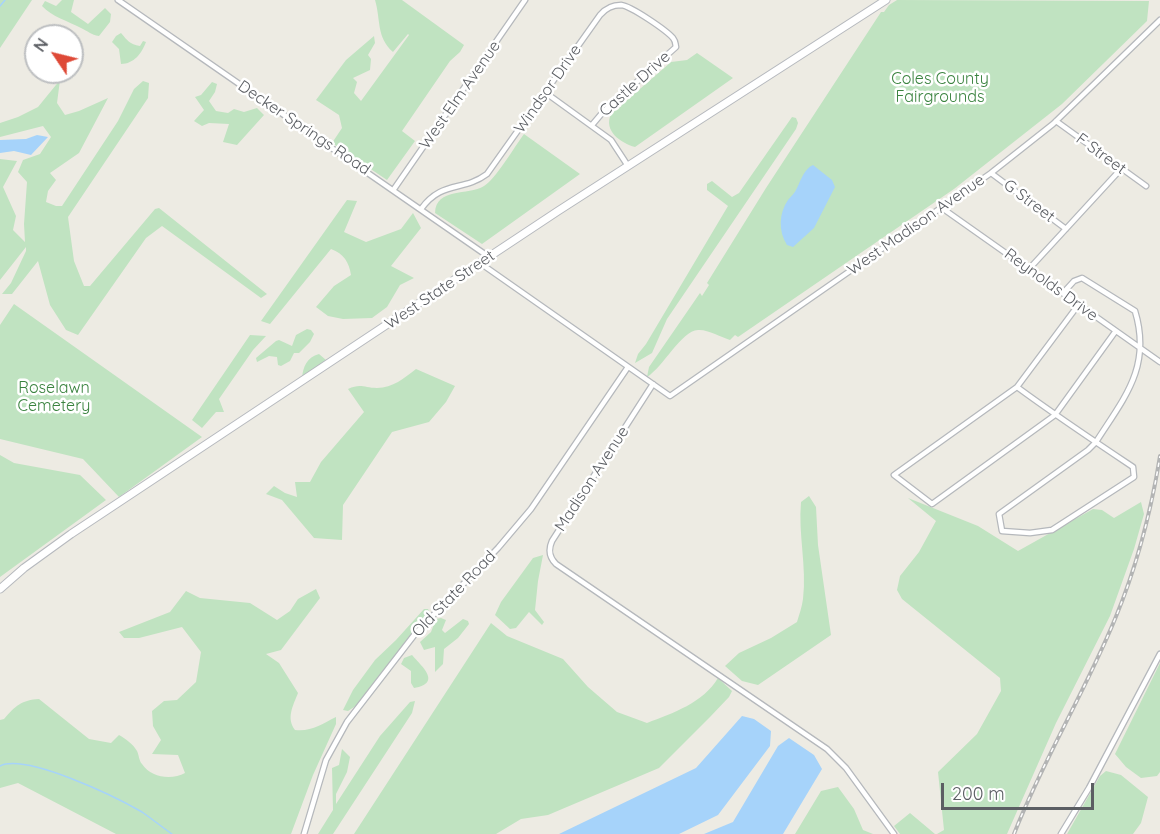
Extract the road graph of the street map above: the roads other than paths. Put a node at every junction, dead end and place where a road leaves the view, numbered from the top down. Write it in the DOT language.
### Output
graph roads {
  1 [pos="118,0"];
  2 [pos="525,0"];
  3 [pos="886,0"];
  4 [pos="1160,20"];
  5 [pos="675,42"];
  6 [pos="546,93"];
  7 [pos="1056,121"];
  8 [pos="592,125"];
  9 [pos="628,166"];
  10 [pos="1121,169"];
  11 [pos="991,173"];
  12 [pos="1146,186"];
  13 [pos="393,189"];
  14 [pos="942,208"];
  15 [pos="422,209"];
  16 [pos="1066,229"];
  17 [pos="489,257"];
  18 [pos="480,262"];
  19 [pos="1029,269"];
  20 [pos="1063,293"];
  21 [pos="1079,304"];
  22 [pos="1115,332"];
  23 [pos="1141,348"];
  24 [pos="1160,362"];
  25 [pos="628,367"];
  26 [pos="653,384"];
  27 [pos="1017,387"];
  28 [pos="1055,415"];
  29 [pos="1096,442"];
  30 [pos="0,589"];
  31 [pos="1160,654"];
  32 [pos="304,834"];
  33 [pos="894,834"];
  34 [pos="1061,834"];
  1 -- 13 [label="street, Decker Springs Road"];
  2 -- 13 [label="street, West Elm Avenue"];
  3 -- 9 [label="street, West State Street"];
  4 -- 7 [label="street, West Madison Avenue"];
  5 -- 6 [label="street, Windsor Drive"];
  5 -- 8 [label="street, Castle Drive"];
  6 -- 8 [label="street"];
  6 -- 15 [label="street, Windsor Drive"];
  7 -- 10 [label="street, F Street"];
  7 -- 11 [label="street, West Madison Avenue"];
  8 -- 9 [label="street"];
  9 -- 17 [label="street, West State Street"];
  10 -- 12 [label="street, F Street"];
  10 -- 16 [label="street"];
  11 -- 14 [label="street, West Madison Avenue"];
  11 -- 16 [label="street, G Street"];
  13 -- 15 [label="street, Decker Springs Road"];
  14 -- 19 [label="street, Reynolds Drive"];
  14 -- 26 [label="street, West Madison Avenue"];
  15 -- 17 [label="street, Decker Springs Road"];
  16 -- 19 [label="street"];
  17 -- 18 [label="street, West State Street"];
  18 -- 25 [label="street"];
  18 -- 30 [label="street, West State Street"];
  19 -- 20 [label="street, Reynolds Drive"];
  20 -- 21 [label="street, Reynolds Drive"];
  20 -- 23 [label="street"];
  21 -- 22 [label="street, Reynolds Drive"];
  21 -- 27 [label="street"];
  22 -- 23 [label="street, Reynolds Drive"];
  22 -- 28 [label="street"];
  23 -- 24 [label="street, Reynolds Drive"];
  23 -- 29 [label="street"];
  25 -- 26 [label="street"];
  25 -- 32 [label="street, Old State Road"];
  26 -- 33 [label="street, Madison Avenue"];
  27 -- 28 [label="street"];
  27 -- 28 [label="street"];
  28 -- 29 [label="street"];
  29 -- 29 [label="street"];
  31 -- 34 [label="street"];
}
